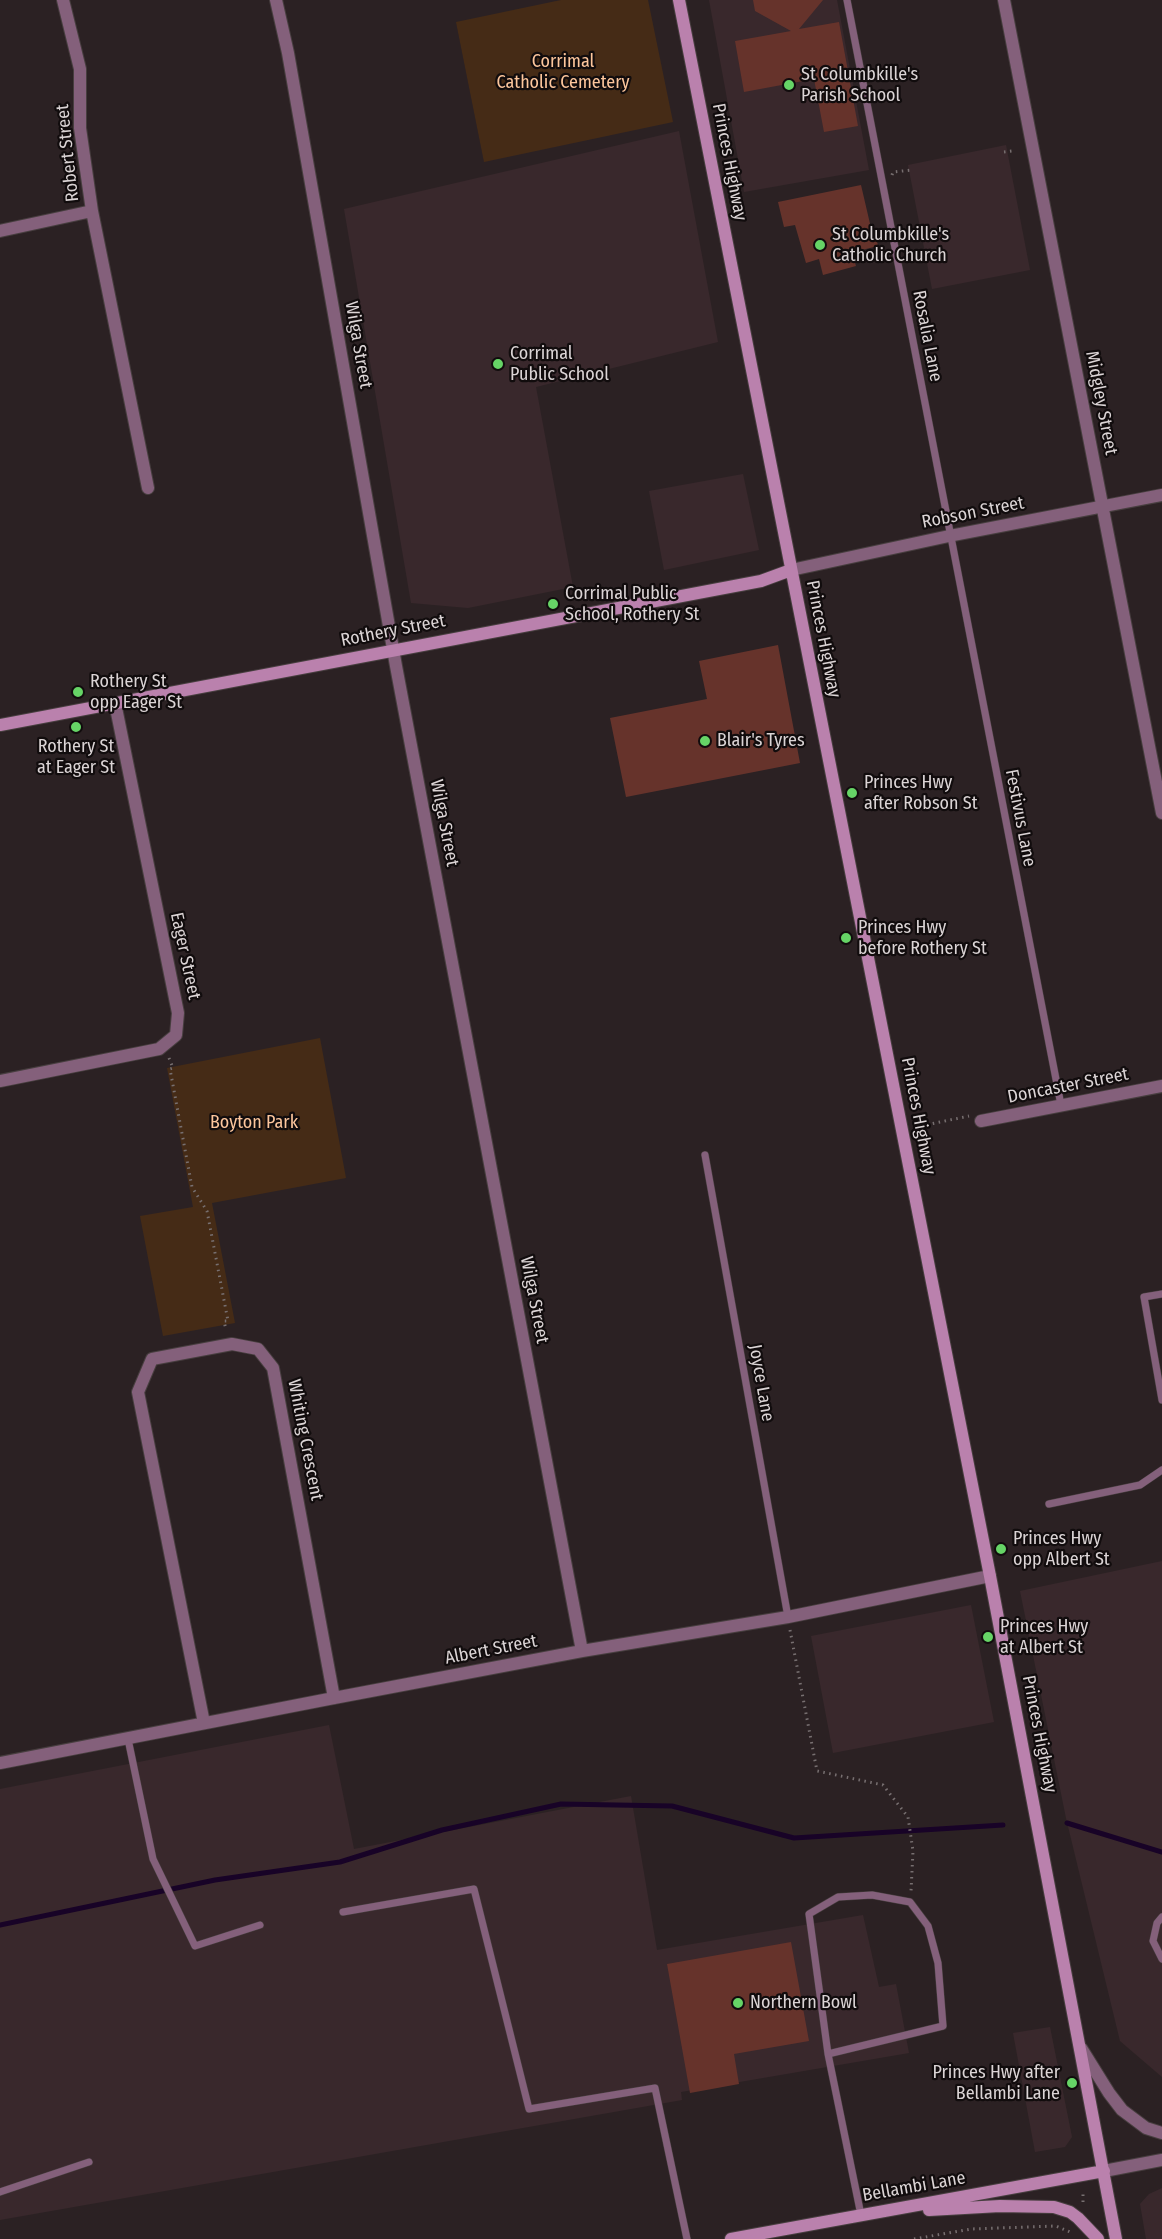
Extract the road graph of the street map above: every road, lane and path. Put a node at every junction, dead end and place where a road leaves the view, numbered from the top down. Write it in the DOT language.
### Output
graph roads {
  1 [pos="63,0"];
  2 [pos="276,0"];
  3 [pos="680,0"];
  4 [pos="848,0"];
  5 [pos="1004,0"];
  6 [pos="1012,151"];
  7 [pos="1004,152"];
  8 [pos="912,170"];
  9 [pos="890,179"];
  10 [pos="92,211"];
  11 [pos="746,217"];
  12 [pos="740,219"];
  13 [pos="0,231"];
  14 [pos="148,488"];
  15 [pos="1162,495"];
  16 [pos="1102,507"];
  17 [pos="949,536"];
  18 [pos="791,570"];
  19 [pos="393,649"];
  20 [pos="115,703"];
  21 [pos="0,725"];
  22 [pos="1162,813"];
  23 [pos="168,1056"];
  24 [pos="0,1081"];
  25 [pos="1162,1086"];
  26 [pos="1061,1105"];
  27 [pos="979,1118"];
  28 [pos="921,1126"];
  29 [pos="705,1155"];
  30 [pos="1162,1294"];
  31 [pos="230,1344"];
  32 [pos="1162,1400"];
  33 [pos="1162,1470"];
  34 [pos="1049,1504"];
  35 [pos="990,1576"];
  36 [pos="788,1617"];
  37 [pos="582,1651"];
  38 [pos="334,1698"];
  39 [pos="204,1723"];
  40 [pos="128,1739"];
  41 [pos="0,1763"];
  42 [pos="910,1902"];
  43 [pos="343,1912"];
  44 [pos="1162,1917"];
  45 [pos="260,1925"];
  46 [pos="1162,1959"];
  47 [pos="1081,2048"];
  48 [pos="828,2054"];
  49 [pos="1162,2133"];
  50 [pos="1162,2160"];
  51 [pos="89,2162"];
  52 [pos="1104,2171"];
  53 [pos="0,2192"];
  54 [pos="876,2212"];
  55 [pos="861,2215"];
  56 [pos="1075,2235"];
  57 [pos="687,2239"];
  58 [pos="731,2239"];
  59 [pos="914,2239"];
  60 [pos="1098,2239"];
  61 [pos="1116,2239"];
  1 -- 10 [label="street, Robert Street"];
  2 -- 19 [label="street, Wilga Street"];
  3 -- 18 [label="main road, Princes Highway"];
  4 -- 17 [label="lane, Rosalia Lane"];
  5 -- 16 [label="street, Midgley Street"];
  6 -- 7 [label="path"];
  8 -- 9 [label="path"];
  10 -- 13 [label="street, Robert Street"];
  10 -- 14 [label="street"];
  11 -- 12 [label="path"];
  15 -- 16 [label="street, Robson Street"];
  16 -- 17 [label="street, Robson Street"];
  16 -- 22 [label="street, Midgley Street"];
  17 -- 18 [label="street, Robson Street"];
  17 -- 26 [label="lane, Festivus Lane"];
  18 -- 19 [label="main road, Rothery Street"];
  18 -- 35 [label="main road, Princes Highway"];
  19 -- 20 [label="main road, Rothery Street"];
  19 -- 37 [label="street, Wilga Street"];
  20 -- 21 [label="main road, Rothery Street"];
  20 -- 24 [label="street, Eager Street"];
  23 -- 31 [label="path"];
  25 -- 26 [label="street, Doncaster Street"];
  26 -- 27 [label="street, Doncaster Street"];
  27 -- 28 [label="path"];
  29 -- 36 [label="lane, Joyce Lane"];
  30 -- 32 [label="lane"];
  31 -- 38 [label="street, Whiting Crescent"];
  31 -- 39 [label="street, Whiting Crescent"];
  33 -- 34 [label="lane"];
  35 -- 36 [label="street, Albert Street"];
  35 -- 47 [label="main road, Princes Highway"];
  36 -- 37 [label="street, Albert Street"];
  36 -- 42 [label="path"];
  37 -- 38 [label="street, Albert Street"];
  38 -- 39 [label="street, Albert Street"];
  39 -- 40 [label="street, Albert Street"];
  40 -- 41 [label="street, Albert Street"];
  40 -- 45 [label="lane"];
  42 -- 48 [label="lane"];
  42 -- 48 [label="lane"];
  43 -- 57 [label="lane"];
  44 -- 46 [label="lane"];
  47 -- 49 [label="street"];
  47 -- 52 [label="main road, Princes Highway"];
  48 -- 55 [label="lane"];
  50 -- 52 [label="street"];
  51 -- 53 [label="lane"];
  52 -- 54 [label="main road, Bellambi Lane"];
  52 -- 61 [label="main road, Princes Highway"];
  54 -- 55 [label="main road, Bellambi Lane"];
  54 -- 60 [label="main road"];
  55 -- 58 [label="main road, Bellambi Lane"];
  56 -- 59 [label="path"];
}
